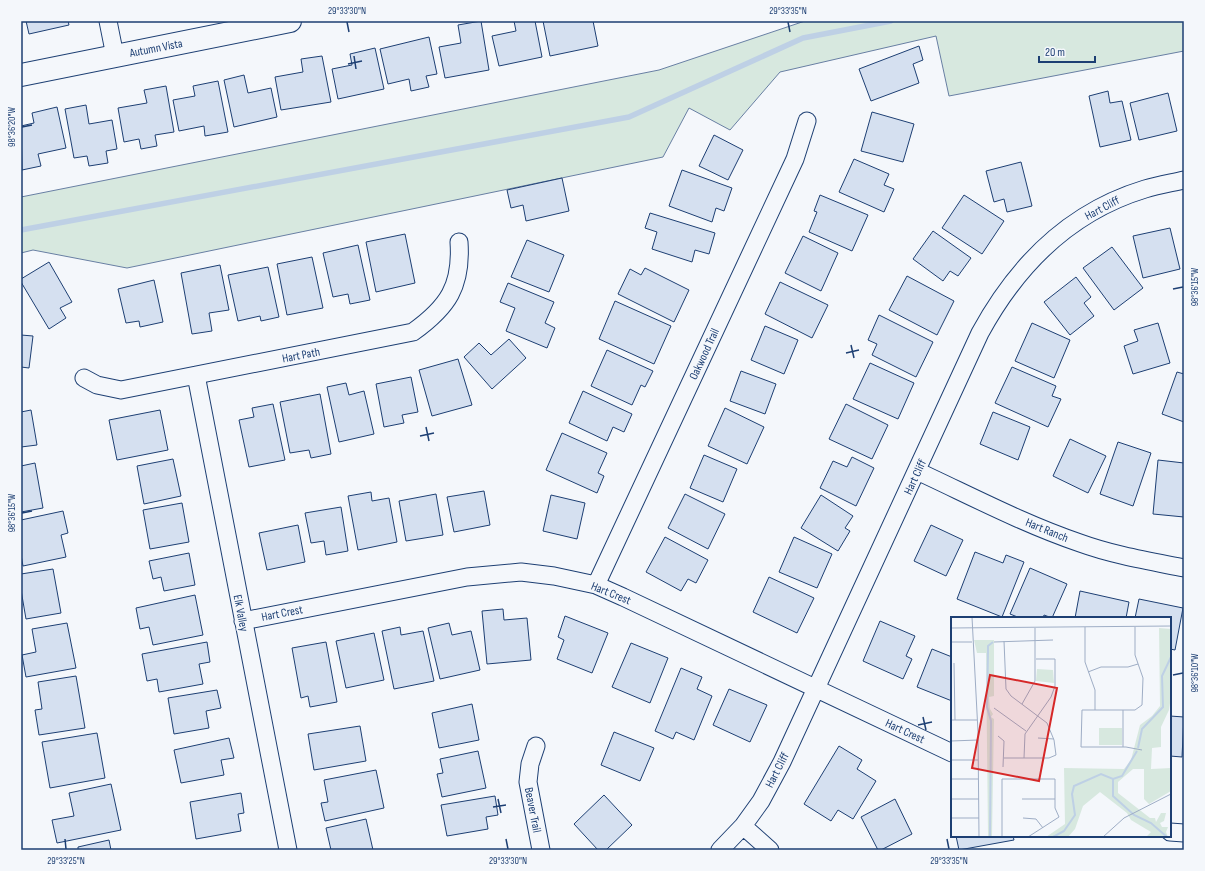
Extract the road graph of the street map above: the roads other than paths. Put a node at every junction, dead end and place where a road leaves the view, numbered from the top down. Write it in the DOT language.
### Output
graph roads {
  1 [pos="108,21"];
  2 [pos="290,21"];
  3 [pos="115,56"];
  4 [pos="21,75"];
  5 [pos="807,121"];
  6 [pos="1184,180"];
  7 [pos="459,242"];
  8 [pos="196,376"];
  9 [pos="84,378"];
  10 [pos="917,471"];
  11 [pos="1184,568"];
  12 [pos="596,585"];
  13 [pos="243,621"];
  14 [pos="816,690"];
  15 [pos="536,746"];
  16 [pos="951,753"];
  17 [pos="743,826"];
  18 [pos="1171,832"];
  19 [pos="1184,833"];
  20 [pos="288,850"];
  21 [pos="541,850"];
  22 [pos="720,850"];
  23 [pos="770,850"];
  1 -- 3 [label="street"];
  2 -- 3 [label="street, Autumn Vista"];
  3 -- 4 [label="street, Autumn Vista"];
  5 -- 12 [label="street, Oakwood Trail"];
  6 -- 10 [label="street, Hart Cliff"];
  7 -- 8 [label="street, Hart Path"];
  8 -- 9 [label="street, Hart Path"];
  8 -- 13 [label="street, Elk Valley"];
  10 -- 11 [label="street, Hart Ranch"];
  10 -- 14 [label="street, Hart Cliff"];
  12 -- 13 [label="street, Hart Crest"];
  12 -- 14 [label="street, Hart Crest"];
  13 -- 20 [label="street, Elk Valley"];
  14 -- 16 [label="street, Hart Crest"];
  14 -- 17 [label="street, Hart Cliff"];
  15 -- 21 [label="street, Beaver Trail"];
  17 -- 22 [label="street, Hart Cliff"];
  17 -- 23 [label="street"];
  18 -- 19 [label="street"];
}
